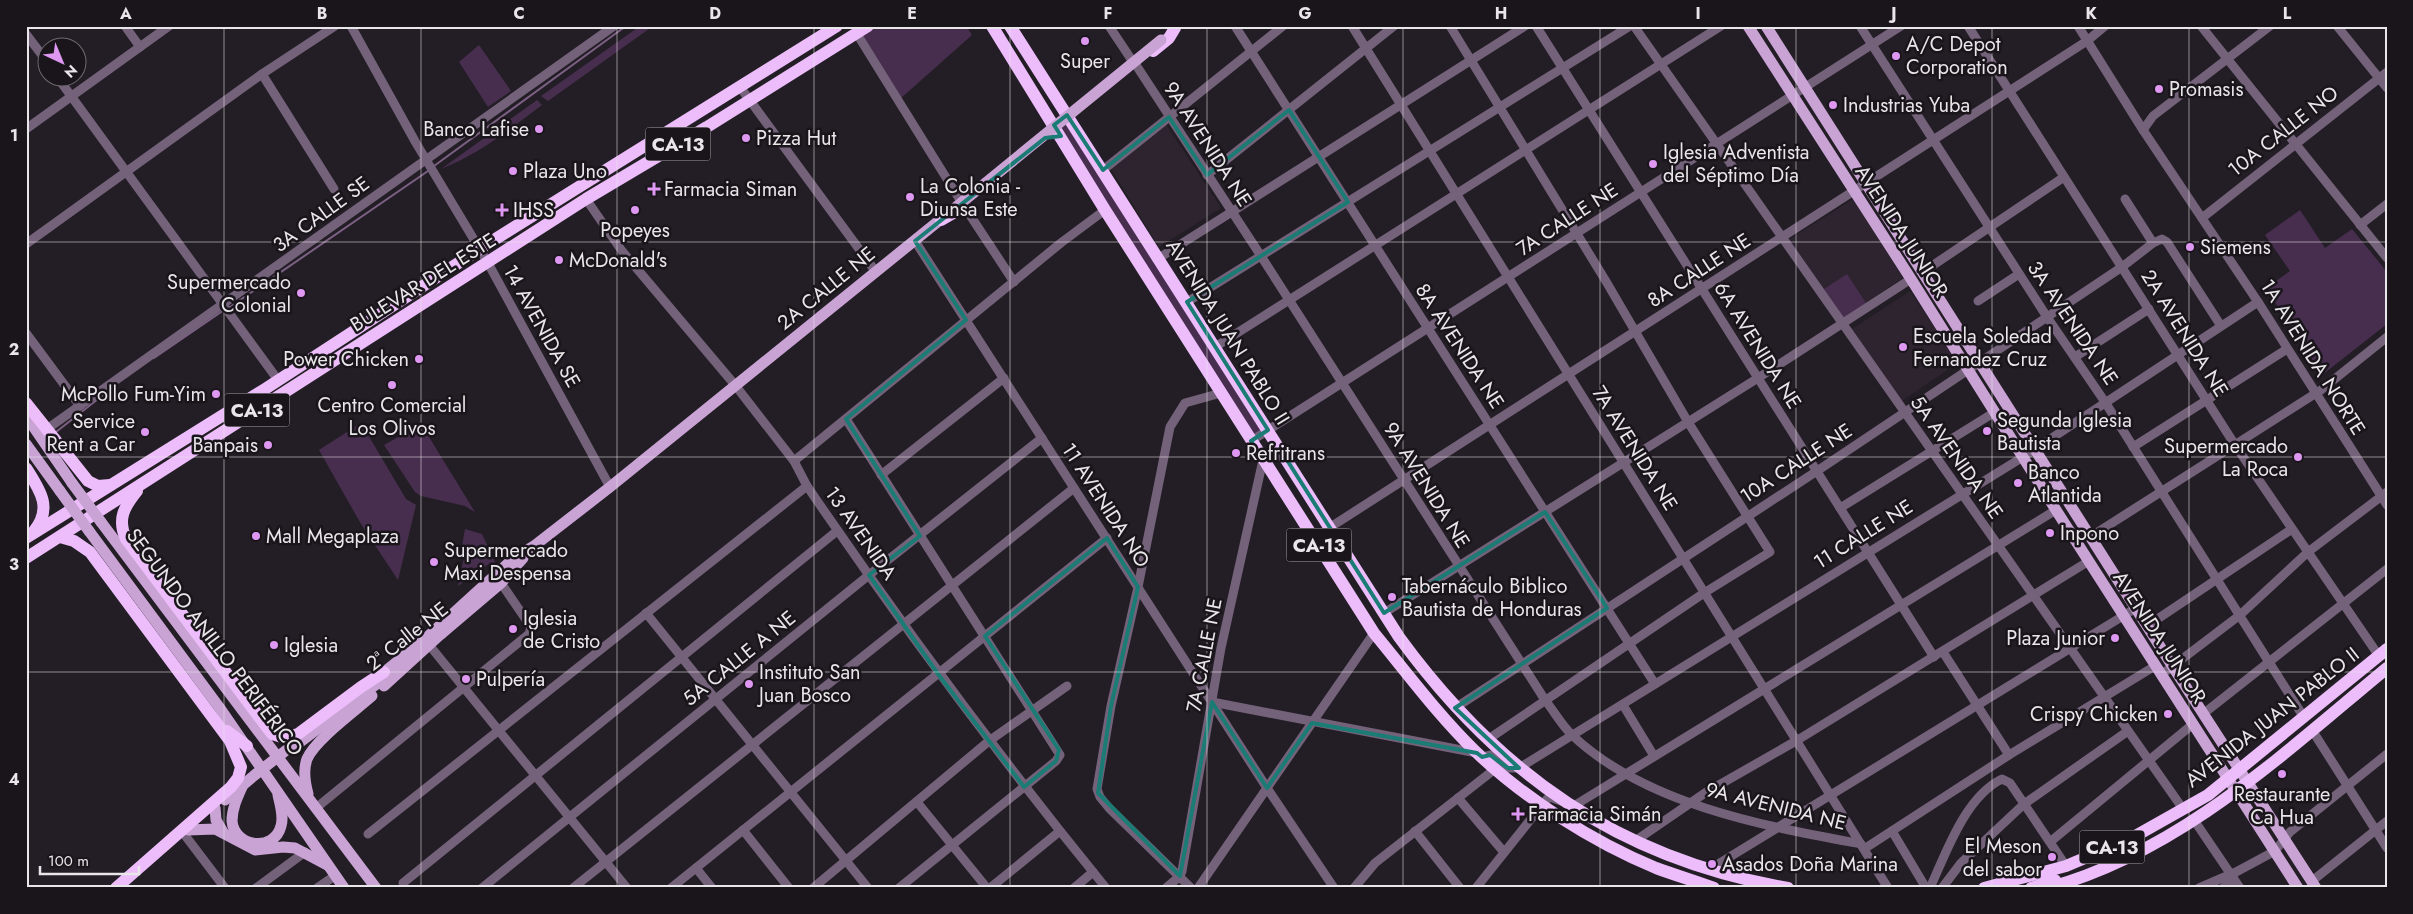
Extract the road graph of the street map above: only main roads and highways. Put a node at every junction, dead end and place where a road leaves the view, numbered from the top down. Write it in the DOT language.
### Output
graph roads {
  1 [pos="837,26"];
  2 [pos="868,26"];
  3 [pos="985,26"];
  4 [pos="992,26"];
  5 [pos="1010,26"];
  6 [pos="1016,26"];
  7 [pos="1748,26"];
  8 [pos="1766,26"];
  9 [pos="1176,27"];
  10 [pos="1046,82"];
  11 [pos="1033,91"];
  12 [pos="1055,97"];
  13 [pos="1080,104"];
  14 [pos="1042,106"];
  15 [pos="1078,133"];
  16 [pos="1039,137"];
  17 [pos="1072,153"];
  18 [pos="945,216"];
  19 [pos="26,403"];
  20 [pos="26,416"];
  21 [pos="26,444"];
  22 [pos="26,468"];
  23 [pos="143,484"];
  24 [pos="113,485"];
  25 [pos="28,537"];
  26 [pos="60,537"];
  27 [pos="26,558"];
  28 [pos="498,579"];
  29 [pos="442,633"];
  30 [pos="2383,653"];
  31 [pos="2386,669"];
  32 [pos="384,672"];
  33 [pos="245,699"];
  34 [pos="247,716"];
  35 [pos="221,727"];
  36 [pos="247,746"];
  37 [pos="292,746"];
  38 [pos="2241,769"];
  39 [pos="2229,779"];
  40 [pos="2248,781"];
  41 [pos="244,784"];
  42 [pos="277,788"];
  43 [pos="2236,791"];
  44 [pos="314,806"];
  45 [pos="215,808"];
  46 [pos="186,832"];
  47 [pos="223,832"];
  48 [pos="2066,866"];
  49 [pos="334,872"];
  50 [pos="2075,884"];
  51 [pos="2314,884"];
  52 [pos="116,888"];
  53 [pos="122,888"];
  54 [pos="344,888"];
  55 [pos="376,888"];
  56 [pos="1714,888"];
  57 [pos="1788,888"];
  58 [pos="1984,888"];
  59 [pos="2031,888"];
  60 [pos="2048,888"];
  61 [pos="2298,888"];
  1 -- 24 [label="highway, BULEVAR DEL ESTE / CA-13"];
  2 -- 23 [label="highway, BULEVAR DEL ESTE / CA-13"];
  3 -- 11 [label="highway"];
  4 -- 11 [label="highway, AVENIDA JUAN PABLO II"];
  5 -- 10 [label="highway, AVENIDA JUAN PABLO II"];
  6 -- 10 [label="highway"];
  7 -- 39 [label="main road, AVENIDA JUNIOR"];
  8 -- 38 [label="main road, AVENIDA JUNIOR"];
  9 -- 13 [label="highway"];
  9 -- 18 [label="main road, 2A CALLE NE, bridge"];
  10 -- 12 [label="highway, AVENIDA JUAN PABLO II / CA-13"];
  11 -- 14 [label="highway, AVENIDA JUAN PABLO II / CA-13"];
  12 -- 13 [label="highway"];
  12 -- 15 [label="highway, AVENIDA JUAN PABLO II / CA-13"];
  13 -- 15 [label="highway"];
  14 -- 16 [label="highway"];
  14 -- 17 [label="highway, AVENIDA JUAN PABLO II / CA-13"];
  15 -- 57 [label="highway, AVENIDA JUAN PABLO II / CA-13"];
  16 -- 17 [label="highway"];
  16 -- 18 [label="highway"];
  17 -- 56 [label="highway, AVENIDA JUAN PABLO II / CA-13"];
  18 -- 28 [label="main road, 2A CALLE NE"];
  19 -- 24 [label="highway"];
  20 -- 34 [label="main road, SEGUNDO ANILLO PERIFÉRICO, bridge"];
  21 -- 36 [label="main road, SEGUNDO ANILLO PERIFÉRICO, bridge"];
  22 -- 25 [label="highway"];
  23 -- 26 [label="highway, BULEVAR DEL ESTE / CA-13"];
  23 -- 33 [label="highway"];
  24 -- 25 [label="highway, BULEVAR DEL ESTE / CA-13"];
  26 -- 27 [label="highway, BULEVAR DEL ESTE / CA-13"];
  26 -- 35 [label="highway"];
  28 -- 29 [label="main road, 2ª Calle NE"];
  28 -- 32 [label="main road, 2ª Calle NE"];
  29 -- 37 [label="main road, 2ª Calle NE"];
  29 -- 44 [label="main road"];
  30 -- 38 [label="highway, AVENIDA JUAN PABLO II / CA-13"];
  31 -- 40 [label="highway, AVENIDA JUAN PABLO II / CA-13"];
  32 -- 33 [label="highway"];
  32 -- 37 [label="main road, 2ª Calle NE"];
  33 -- 34 [label="main road"];
  34 -- 44 [label="main road, SEGUNDO ANILLO PERIFÉRICO"];
  35 -- 36 [label="highway"];
  35 -- 52 [label="highway"];
  36 -- 42 [label="main road, SEGUNDO ANILLO PERIFÉRICO"];
  37 -- 41 [label="main road, 2ª Calle NE, bridge"];
  38 -- 39 [label="highway, AVENIDA JUAN PABLO II / CA-13"];
  38 -- 40 [label="main road, AVENIDA JUNIOR"];
  39 -- 43 [label="main road, AVENIDA JUNIOR"];
  39 -- 48 [label="highway, AVENIDA JUAN PABLO II / CA-13"];
  40 -- 43 [label="highway, AVENIDA JUAN PABLO II / CA-13"];
  40 -- 51 [label="main road, AVENIDA JUNIOR"];
  41 -- 42 [label="main road"];
  41 -- 45 [label="main road, 2ª Calle NE"];
  42 -- 49 [label="main road, SEGUNDO ANILLO PERIFÉRICO"];
  43 -- 50 [label="highway, AVENIDA JUAN PABLO II / CA-13"];
  43 -- 61 [label="main road, AVENIDA JUNIOR"];
  44 -- 55 [label="main road, SEGUNDO ANILLO PERIFÉRICO"];
  45 -- 46 [label="main road, 2ª Calle NE"];
  45 -- 47 [label="main road"];
  46 -- 47 [label="main road"];
  46 -- 53 [label="main road, 2ª Calle NE"];
  47 -- 49 [label="main road"];
  48 -- 58 [label="highway, AVENIDA JUAN PABLO II / CA-13"];
  48 -- 59 [label="highway"];
  49 -- 54 [label="main road, SEGUNDO ANILLO PERIFÉRICO"];
  50 -- 60 [label="highway, AVENIDA JUAN PABLO II / CA-13"];
}
